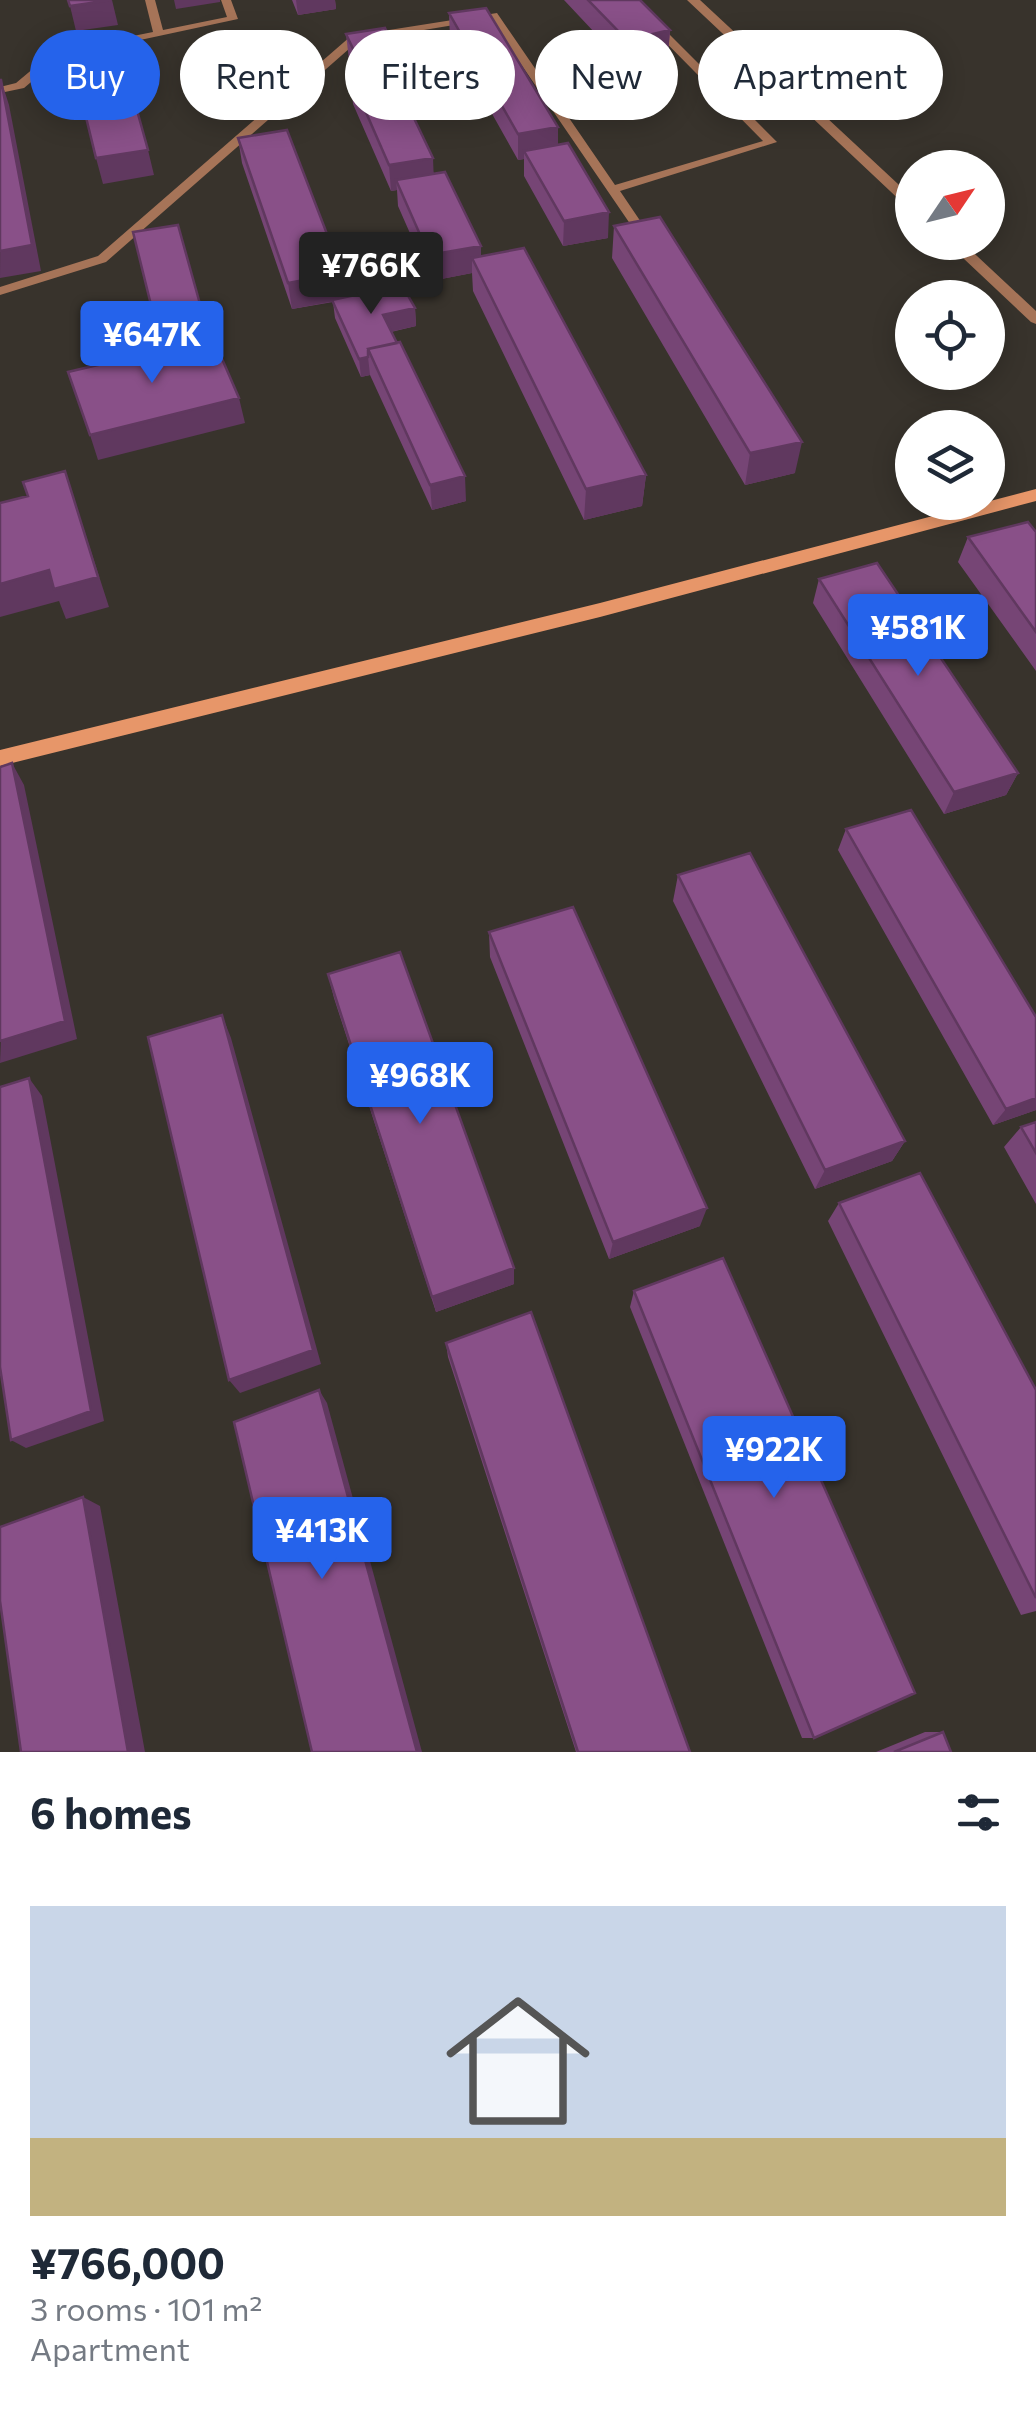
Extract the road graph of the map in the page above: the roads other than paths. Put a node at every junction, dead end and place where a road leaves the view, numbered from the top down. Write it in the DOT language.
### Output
graph roads {
  1 [pos="150,0"];
  2 [pos="226,0"];
  3 [pos="630,0"];
  4 [pos="693,0"];
  5 [pos="158,30"];
  6 [pos="160,32"];
  7 [pos="30,77"];
  8 [pos="0,90"];
  9 [pos="613,188"];
  10 [pos="895,188"];
  11 [pos="640,228"];
  12 [pos="973,260"];
  13 [pos="0,290"];
  14 [pos="1036,320"];
  15 [pos="1036,495"];
  16 [pos="0,758"];
  1 -- 5 [label="lane"];
  2 -- 6 [label="lane"];
  3 -- 9 [label="lane"];
  4 -- 10 [label="street"];
  7 -- 8 [label="lane"];
  9 -- 11 [label="lane"];
  9 -- 13 [label="lane"];
  12 -- 14 [label="street"];
  15 -- 16 [label="main road"];
}
